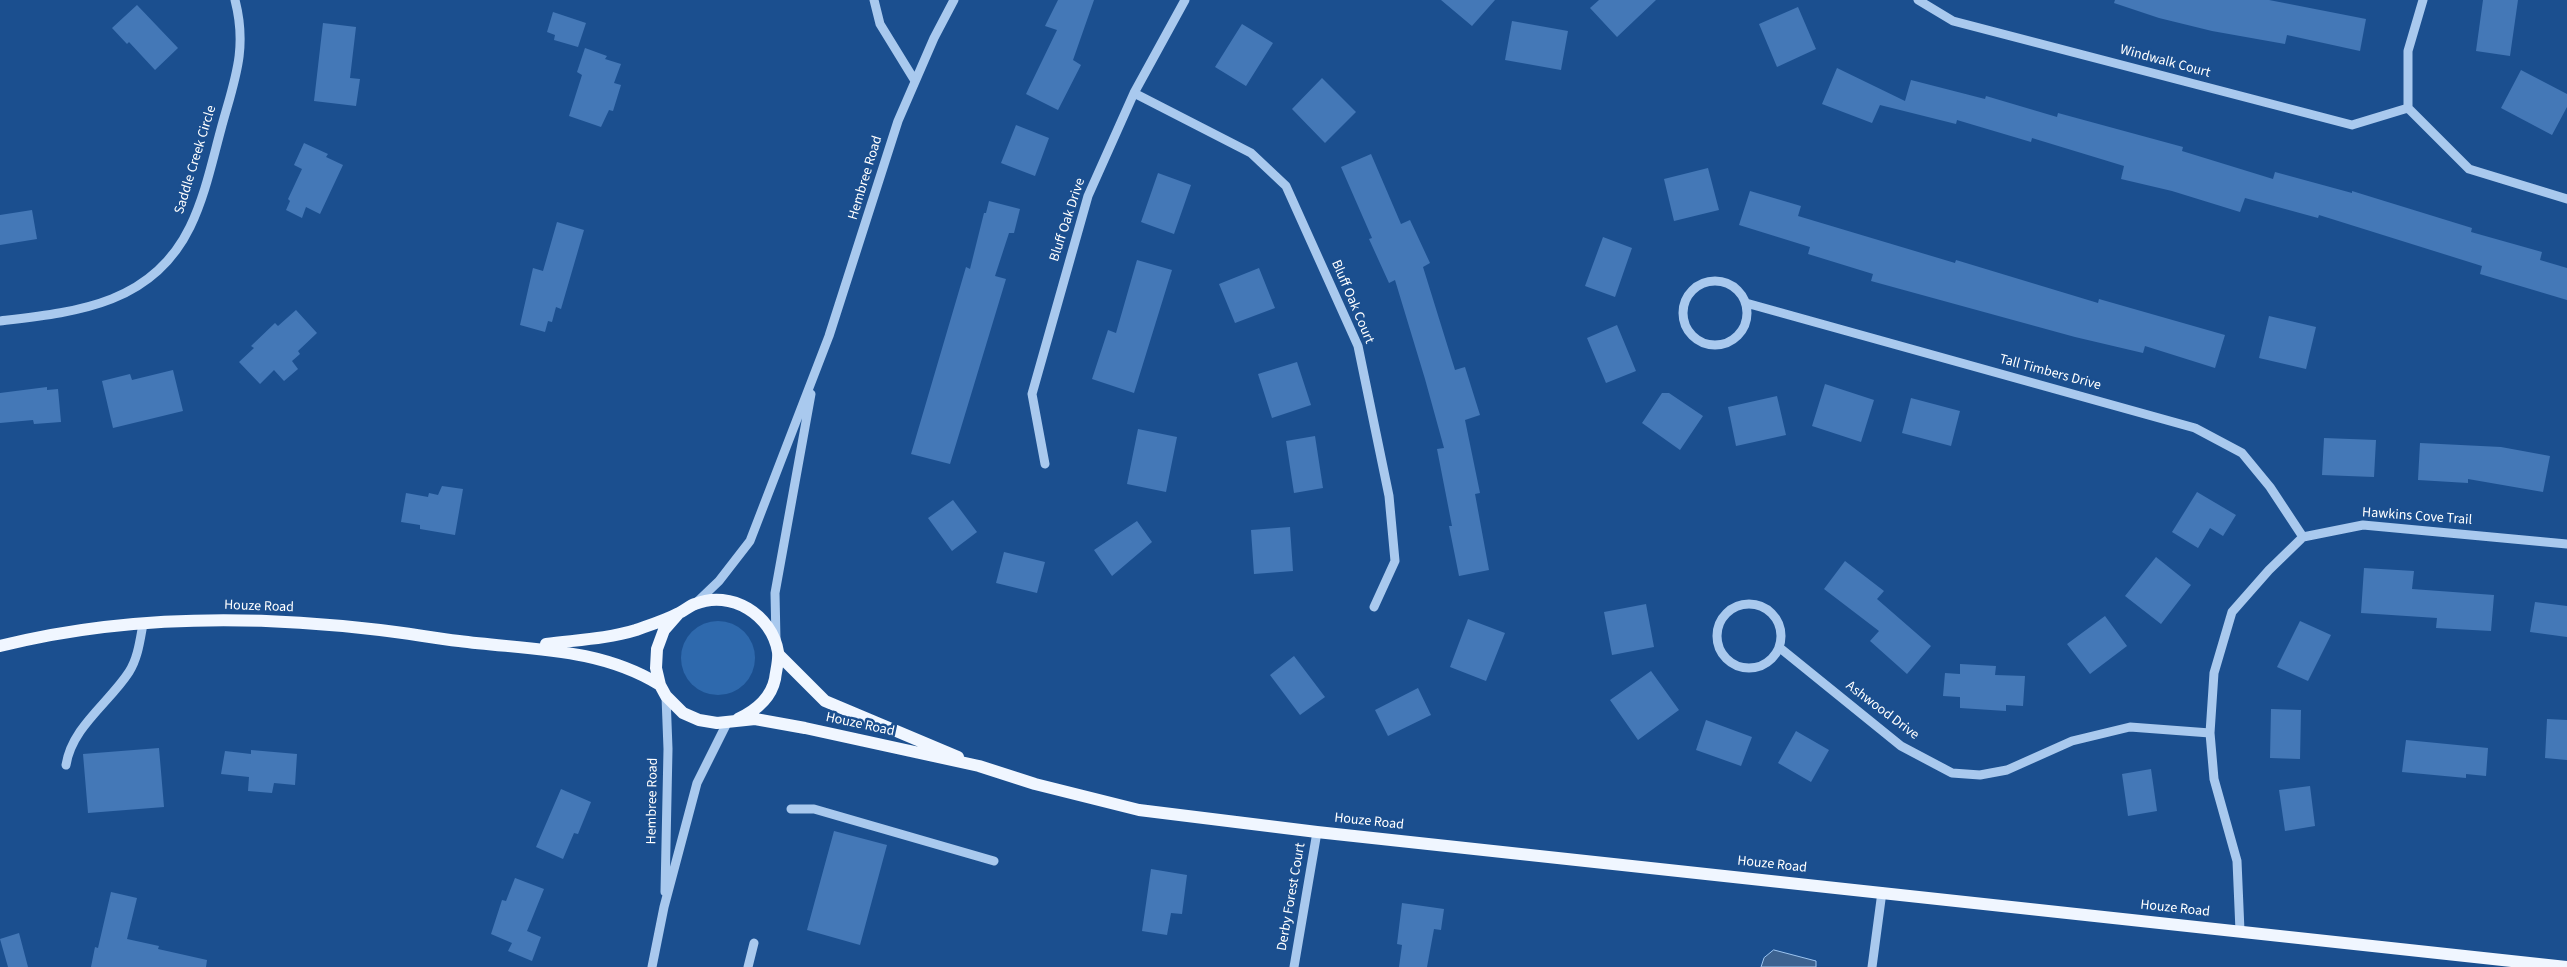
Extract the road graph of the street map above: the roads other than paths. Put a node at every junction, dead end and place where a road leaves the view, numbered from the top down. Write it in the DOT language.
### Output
graph roads {
  1 [pos="235,0"];
  2 [pos="874,0"];
  3 [pos="954,0"];
  4 [pos="1185,0"];
  5 [pos="1918,0"];
  6 [pos="2422,0"];
  7 [pos="915,81"];
  8 [pos="1134,93"];
  9 [pos="2408,108"];
  10 [pos="2567,199"];
  11 [pos="1746,303"];
  12 [pos="0,321"];
  13 [pos="816,370"];
  14 [pos="1046,464"];
  15 [pos="2303,537"];
  16 [pos="2567,544"];
  17 [pos="696,603"];
  18 [pos="1374,607"];
  19 [pos="678,614"];
  20 [pos="143,624"];
  21 [pos="0,646"];
  22 [pos="518,647"];
  23 [pos="1780,648"];
  24 [pos="778,650"];
  25 [pos="663,691"];
  26 [pos="731,721"];
  27 [pos="2210,733"];
  28 [pos="66,765"];
  29 [pos="979,766"];
  30 [pos="791,809"];
  31 [pos="1317,832"];
  32 [pos="994,861"];
  33 [pos="1882,892"];
  34 [pos="664,907"];
  35 [pos="2240,931"];
  36 [pos="754,943"];
  37 [pos="2506,964"];
  38 [pos="652,967"];
  39 [pos="748,967"];
  40 [pos="1294,967"];
  41 [pos="1872,967"];
  42 [pos="2567,967"];
  1 -- 12 [label="street, Saddle Creek Circle"];
  2 -- 7 [label="street"];
  3 -- 7 [label="street, Hembree Road"];
  4 -- 8 [label="street, Bluff Oak Drive"];
  5 -- 9 [label="street, Windwalk Court"];
  6 -- 9 [label="street"];
  7 -- 13 [label="street, Hembree Road"];
  8 -- 14 [label="street, Bluff Oak Drive"];
  8 -- 18 [label="street, Bluff Oak Court"];
  9 -- 10 [label="street"];
  11 -- 11 [label="street"];
  11 -- 15 [label="street, Tall Timbers Drive"];
  13 -- 17 [label="street, Hembree Road"];
  13 -- 24 [label="street, Hembree Road"];
  15 -- 16 [label="street, Hawkins Cove Trail"];
  15 -- 27 [label="street"];
  17 -- 19 [label="main road, Houze Road"];
  17 -- 24 [label="main road, Houze Road"];
  19 -- 22 [label="main road, Houze Road"];
  19 -- 25 [label="main road, Houze Road"];
  20 -- 21 [label="main road, Houze Road"];
  20 -- 22 [label="main road, Houze Road"];
  20 -- 28 [label="street"];
  22 -- 25 [label="main road, Houze Road"];
  23 -- 23 [label="street"];
  23 -- 27 [label="street, Ashwood Drive"];
  24 -- 26 [label="main road"];
  24 -- 29 [label="main road, Houze Road"];
  25 -- 26 [label="main road, Houze Road"];
  25 -- 34 [label="street, Hembree Road"];
  26 -- 29 [label="main road, Houze Road"];
  26 -- 34 [label="street, Hembree Road"];
  27 -- 35 [label="street"];
  29 -- 31 [label="main road, Houze Road"];
  30 -- 32 [label="street"];
  31 -- 33 [label="main road, Houze Road"];
  31 -- 40 [label="street, Derby Forest Court"];
  33 -- 35 [label="main road, Houze Road"];
  33 -- 41 [label="street"];
  34 -- 38 [label="street, Hembree Road"];
  35 -- 37 [label="main road, Houze Road"];
  36 -- 39 [label="street"];
  37 -- 42 [label="main road, Houze Road"];
}
